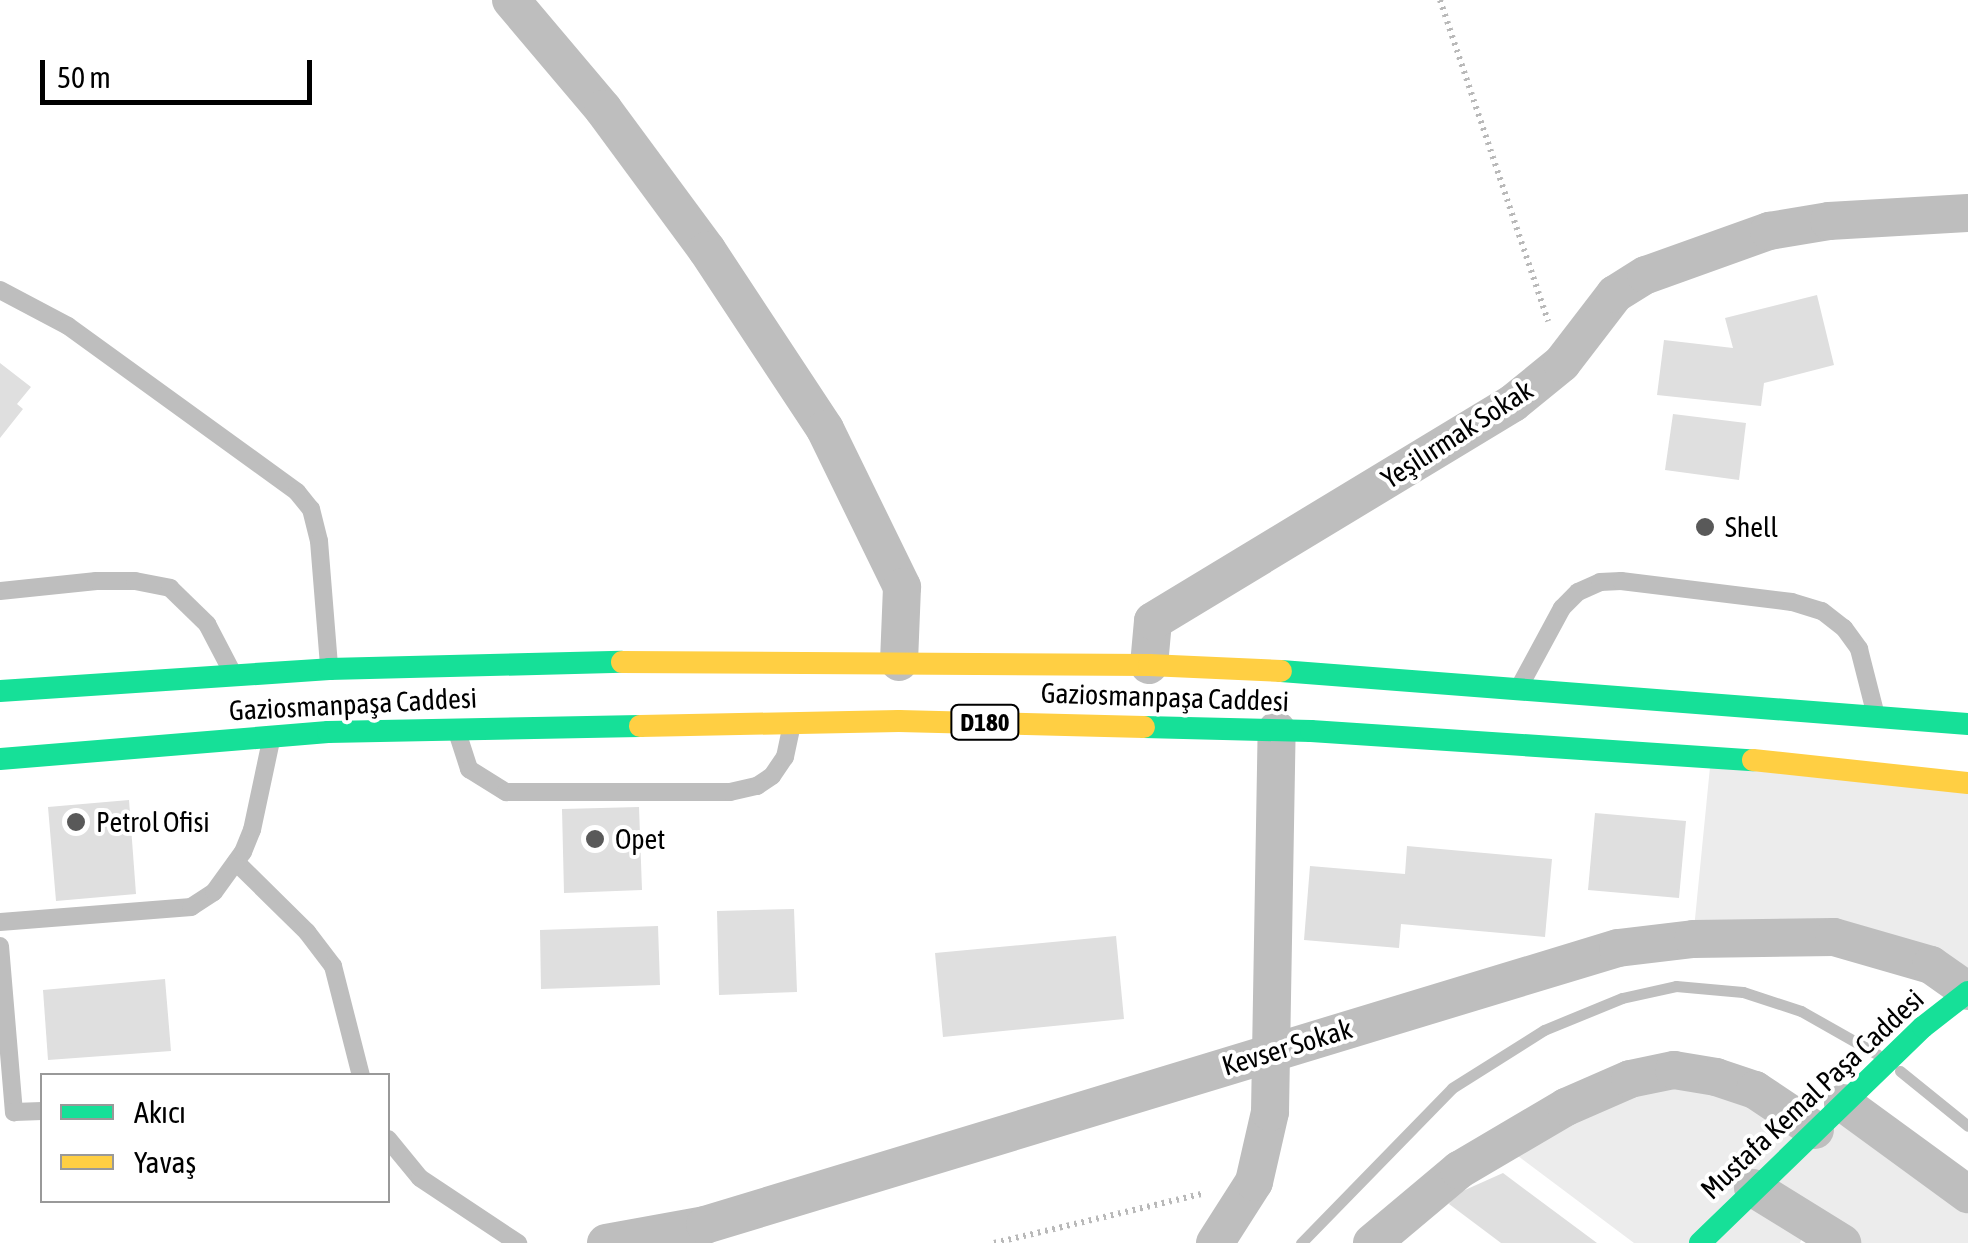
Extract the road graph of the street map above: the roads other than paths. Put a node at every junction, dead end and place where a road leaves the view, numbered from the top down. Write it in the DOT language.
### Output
graph roads {
  1 [pos="511,0"];
  2 [pos="1968,213"];
  3 [pos="0,290"];
  4 [pos="0,590"];
  5 [pos="899,662"];
  6 [pos="1149,665"];
  7 [pos="329,669"];
  8 [pos="233,675"];
  9 [pos="1519,688"];
  10 [pos="0,691"];
  11 [pos="1877,717"];
  12 [pos="792,722"];
  13 [pos="1968,724"];
  14 [pos="455,728"];
  15 [pos="1277,730"];
  16 [pos="271,736"];
  17 [pos="0,759"];
  18 [pos="1968,784"];
  19 [pos="236,862"];
  20 [pos="0,922"];
  21 [pos="0,946"];
  22 [pos="1968,991"];
  23 [pos="4,1029"];
  24 [pos="1271,1052"];
  25 [pos="361,1073"];
  26 [pos="1853,1093"];
  27 [pos="40,1111"];
  28 [pos="1815,1130"];
  29 [pos="390,1142"];
  30 [pos="1752,1188"];
  31 [pos="1968,1194"];
  32 [pos="518,1243"];
  33 [pos="606,1243"];
  34 [pos="1215,1243"];
  35 [pos="1372,1243"];
  36 [pos="1700,1243"];
  37 [pos="1842,1243"];
  1 -- 5 [label="street"];
  2 -- 6 [label="street, Yeşilırmak Sokak"];
  3 -- 7 [label="lane"];
  4 -- 8 [label="lane"];
  5 -- 6 [label="main road, Gaziosmanpaşa Caddesi / D180"];
  5 -- 7 [label="main road, Gaziosmanpaşa Caddesi / D180"];
  6 -- 9 [label="main road, Gaziosmanpaşa Caddesi / D180"];
  7 -- 8 [label="main road, Gaziosmanpaşa Caddesi / D180"];
  8 -- 10 [label="main road, Gaziosmanpaşa Caddesi / D180"];
  9 -- 11 [label="main road, Gaziosmanpaşa Caddesi / D180"];
  9 -- 11 [label="lane"];
  11 -- 13 [label="main road, Gaziosmanpaşa Caddesi / D180"];
  12 -- 14 [label="main road, Gaziosmanpaşa Caddesi / D180"];
  12 -- 14 [label="lane"];
  12 -- 15 [label="main road, Gaziosmanpaşa Caddesi / D180"];
  14 -- 16 [label="main road, Gaziosmanpaşa Caddesi / D180"];
  15 -- 18 [label="main road, Gaziosmanpaşa Caddesi / D180"];
  15 -- 24 [label="street"];
  16 -- 17 [label="main road, Gaziosmanpaşa Caddesi / D180"];
  16 -- 19 [label="lane"];
  19 -- 20 [label="lane"];
  19 -- 25 [label="lane"];
  21 -- 23 [label="lane"];
  22 -- 24 [label="street, Kevser Sokak"];
  22 -- 26 [label="main road, Mustafa Kemal Paşa Caddesi"];
  23 -- 27 [label="lane"];
  24 -- 33 [label="street, Kevser Sokak"];
  24 -- 34 [label="street"];
  26 -- 28 [label="main road, Mustafa Kemal Paşa Caddesi"];
  26 -- 31 [label="street"];
  28 -- 30 [label="main road, Mustafa Kemal Paşa Caddesi"];
  28 -- 35 [label="street"];
  29 -- 32 [label="lane"];
  30 -- 36 [label="main road, Mustafa Kemal Paşa Caddesi"];
  30 -- 37 [label="street"];
}
